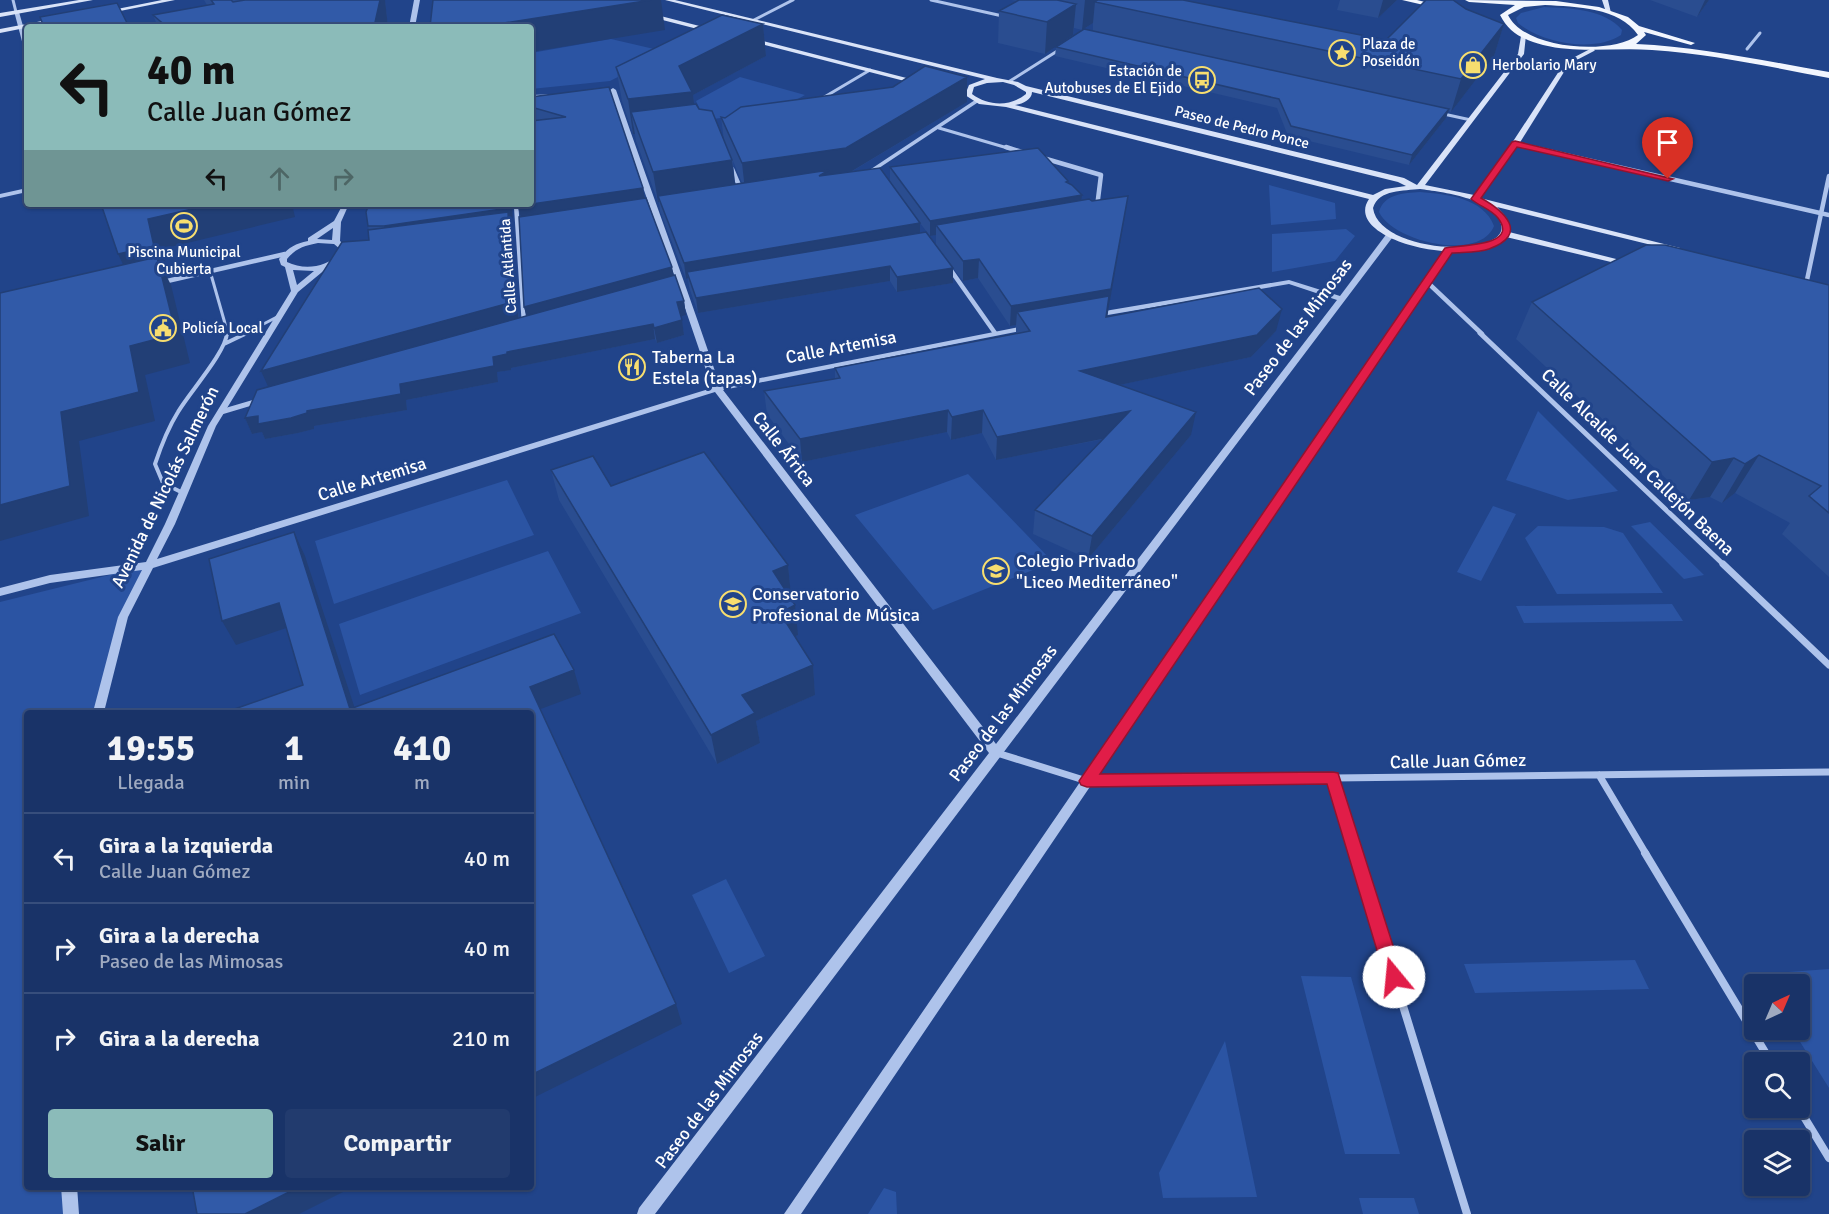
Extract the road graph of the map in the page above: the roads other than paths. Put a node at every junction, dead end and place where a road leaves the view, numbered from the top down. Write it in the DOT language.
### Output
graph roads {
  1 [pos="13,0"];
  2 [pos="90,0"];
  3 [pos="172,0"];
  4 [pos="668,0"];
  5 [pos="793,0"];
  6 [pos="931,0"];
  7 [pos="1406,0"];
  8 [pos="1469,0"];
  9 [pos="1605,0"];
  10 [pos="418,1"];
  11 [pos="1548,1"];
  12 [pos="1535,3"];
  13 [pos="1449,9"];
  14 [pos="16,12"];
  15 [pos="1609,12"];
  16 [pos="93,14"];
  17 [pos="644,14"];
  18 [pos="0,15"];
  19 [pos="71,18"];
  20 [pos="1013,18"];
  21 [pos="752,21"];
  22 [pos="37,24"];
  23 [pos="413,24"];
  24 [pos="1501,24"];
  25 [pos="744,25"];
  26 [pos="24,26"];
  27 [pos="20,27"];
  28 [pos="1510,28"];
  29 [pos="1639,28"];
  30 [pos="0,30"];
  31 [pos="1760,33"];
  32 [pos="726,34"];
  33 [pos="1524,36"];
  34 [pos="743,38"];
  35 [pos="24,40"];
  36 [pos="1064,46"];
  37 [pos="1628,46"];
  38 [pos="1747,49"];
  39 [pos="1592,50"];
  40 [pos="870,70"];
  41 [pos="1829,70"];
  42 [pos="1829,75"];
  43 [pos="996,80"];
  44 [pos="1010,81"];
  45 [pos="624,84"];
  46 [pos="928,85"];
  47 [pos="1026,88"];
  48 [pos="613,90"];
  49 [pos="601,91"];
  50 [pos="958,92"];
  51 [pos="566,94"];
  52 [pos="968,95"];
  53 [pos="534,96"];
  54 [pos="820,100"];
  55 [pos="978,101"];
  56 [pos="1005,105"];
  57 [pos="1437,112"];
  58 [pos="1471,120"];
  59 [pos="939,128"];
  60 [pos="1515,144"];
  61 [pos="1015,155"];
  62 [pos="1037,156"];
  63 [pos="728,161"];
  64 [pos="1829,176"];
  65 [pos="859,177"];
  66 [pos="1418,187"];
  67 [pos="24,191"];
  68 [pos="754,192"];
  69 [pos="742,194"];
  70 [pos="731,195"];
  71 [pos="0,196"];
  72 [pos="1374,198"];
  73 [pos="1478,200"];
  74 [pos="664,206"];
  75 [pos="344,207"];
  76 [pos="516,207"];
  77 [pos="652,208"];
  78 [pos="641,209"];
  79 [pos="1096,212"];
  80 [pos="1821,213"];
  81 [pos="1829,215"];
  82 [pos="337,222"];
  83 [pos="530,226"];
  84 [pos="519,228"];
  85 [pos="507,230"];
  86 [pos="1390,234"];
  87 [pos="1505,234"];
  88 [pos="308,242"];
  89 [pos="336,242"];
  90 [pos="344,248"];
  91 [pos="356,248"];
  92 [pos="1681,249"];
  93 [pos="1449,250"];
  94 [pos="285,254"];
  95 [pos="943,260"];
  96 [pos="326,266"];
  97 [pos="289,267"];
  98 [pos="1644,267"];
  99 [pos="210,271"];
  100 [pos="1796,277"];
  101 [pos="1807,280"];
  102 [pos="1426,281"];
  103 [pos="694,282"];
  104 [pos="1818,283"];
  105 [pos="155,284"];
  106 [pos="677,285"];
  107 [pos="295,291"];
  108 [pos="1342,299"];
  109 [pos="277,317"];
  110 [pos="1083,318"];
  111 [pos="536,324"];
  112 [pos="1039,326"];
  113 [pos="995,333"];
  114 [pos="224,344"];
  115 [pos="717,389"];
  116 [pos="266,399"];
  117 [pos="221,412"];
  118 [pos="183,493"];
  119 [pos="150,565"];
  120 [pos="0,592"];
  121 [pos="1829,664"];
  122 [pos="100,710"];
  123 [pos="996,753"];
  124 [pos="1829,772"];
  125 [pos="1599,775"];
  126 [pos="1333,778"];
  127 [pos="1087,781"];
  128 [pos="1765,1052"];
  129 [pos="1805,1118"];
  130 [pos="1829,1158"];
  131 [pos="69,1190"];
  132 [pos="71,1214"];
  133 [pos="645,1214"];
  134 [pos="792,1214"];
  135 [pos="1467,1214"];
  1 -- 14 [label="street"];
  2 -- 14 [label="main road"];
  3 -- 16 [label="main road"];
  4 -- 21 [label="main road"];
  5 -- 21 [label="street"];
  6 -- 20 [label="street"];
  7 -- 13 [label="main road"];
  8 -- 12 [label="main road"];
  9 -- 15 [label="main road"];
  10 -- 23 [label="street"];
  11 -- 12 [label="main road"];
  11 -- 15 [label="main road"];
  12 -- 28 [label="main road"];
  14 -- 18 [label="main road"];
  14 -- 27 [label="street"];
  15 -- 29 [label="main road"];
  17 -- 32 [label="main road"];
  19 -- 22 [label="main road"];
  21 -- 25 [label="street"];
  21 -- 43 [label="main road"];
  24 -- 28 [label="main road"];
  26 -- 27 [label="main road"];
  27 -- 30 [label="main road"];
  27 -- 35 [label="street"];
  28 -- 33 [label="main road"];
  29 -- 37 [label="main road"];
  29 -- 41 [label="main road"];
  31 -- 38 [label="street"];
  33 -- 39 [label="main road"];
  33 -- 58 [label="main road"];
  34 -- 40 [label="main road"];
  36 -- 44 [label="street"];
  37 -- 39 [label="main road"];
  37 -- 42 [label="main road"];
  39 -- 60 [label="main road"];
  40 -- 46 [label="main road"];
  40 -- 54 [label="street"];
  43 -- 44 [label="main road, Paseo de Pedro Ponce"];
  43 -- 52 [label="main road"];
  44 -- 47 [label="main road, Paseo de Pedro Ponce"];
  45 -- 48 [label="street"];
  47 -- 56 [label="main road"];
  47 -- 66 [label="main road, Paseo de Pedro Ponce"];
  48 -- 49 [label="street"];
  48 -- 77 [label="street, Calle África"];
  50 -- 52 [label="main road"];
  51 -- 53 [label="street"];
  52 -- 55 [label="main road"];
  55 -- 56 [label="main road, Paseo de Pedro Ponce"];
  55 -- 59 [label="street"];
  56 -- 72 [label="main road, Paseo de Pedro Ponce"];
  57 -- 58 [label="street"];
  58 -- 66 [label="main road"];
  59 -- 61 [label="street"];
  59 -- 65 [label="street"];
  60 -- 73 [label="main road"];
  60 -- 80 [label="street"];
  62 -- 79 [label="street"];
  63 -- 69 [label="street"];
  64 -- 80 [label="street"];
  66 -- 72 [label="main road"];
  66 -- 73 [label="main road"];
  67 -- 71 [label="street"];
  68 -- 69 [label="street"];
  69 -- 70 [label="street"];
  72 -- 86 [label="main road"];
  73 -- 87 [label="main road"];
  73 -- 92 [label="main road"];
  74 -- 77 [label="street"];
  75 -- 82 [label="street"];
  76 -- 84 [label="street, Calle Atlántida"];
  77 -- 78 [label="street"];
  77 -- 106 [label="street, Calle África"];
  80 -- 81 [label="street"];
  80 -- 101 [label="street"];
  82 -- 88 [label="street"];
  82 -- 89 [label="street"];
  83 -- 84 [label="street"];
  84 -- 85 [label="street"];
  84 -- 111 [label="street, Calle Atlántida"];
  86 -- 93 [label="main road"];
  86 -- 108 [label="street, Paseo de las Mimosas"];
  87 -- 93 [label="main road"];
  87 -- 98 [label="main road"];
  88 -- 89 [label="street"];
  88 -- 94 [label="street"];
  89 -- 90 [label="street"];
  90 -- 91 [label="street"];
  90 -- 96 [label="street, Avenida de Nicolás Salmerón"];
  93 -- 102 [label="street"];
  94 -- 97 [label="street"];
  94 -- 99 [label="street"];
  95 -- 113 [label="street"];
  96 -- 97 [label="street"];
  96 -- 107 [label="street, Avenida de Nicolás Salmerón"];
  97 -- 107 [label="street"];
  99 -- 105 [label="street"];
  99 -- 114 [label="lane"];
  100 -- 101 [label="main road"];
  101 -- 104 [label="main road"];
  102 -- 121 [label="street, Calle Alcalde Juan Callejón Baena"];
  102 -- 127 [label="street"];
  103 -- 106 [label="street"];
  106 -- 115 [label="street, Calle África"];
  107 -- 109 [label="street, Avenida de Nicolás Salmerón"];
  108 -- 110 [label="street"];
  108 -- 123 [label="street, Paseo de las Mimosas"];
  109 -- 114 [label="lane"];
  109 -- 117 [label="street, Avenida de Nicolás Salmerón"];
  112 -- 113 [label="street, Calle Artemisa"];
  113 -- 115 [label="street, Calle Artemisa"];
  114 -- 118 [label="lane"];
  115 -- 119 [label="street, Calle Artemisa"];
  115 -- 123 [label="street, Calle África"];
  116 -- 117 [label="street"];
  117 -- 118 [label="street, Avenida de Nicolás Salmerón"];
  118 -- 119 [label="street, Avenida de Nicolás Salmerón"];
  119 -- 120 [label="street, Calle Artemisa"];
  119 -- 122 [label="street, Avenida de Nicolás Salmerón"];
  123 -- 127 [label="street, Calle Juan Gómez"];
  123 -- 133 [label="street, Paseo de las Mimosas"];
  124 -- 125 [label="street, Calle Juan Gómez"];
  125 -- 126 [label="street, Calle Juan Gómez"];
  125 -- 128 [label="street"];
  126 -- 127 [label="street, Calle Juan Gómez"];
  126 -- 135 [label="street"];
  127 -- 134 [label="street"];
  129 -- 130 [label="street"];
  131 -- 132 [label="street"];
}
